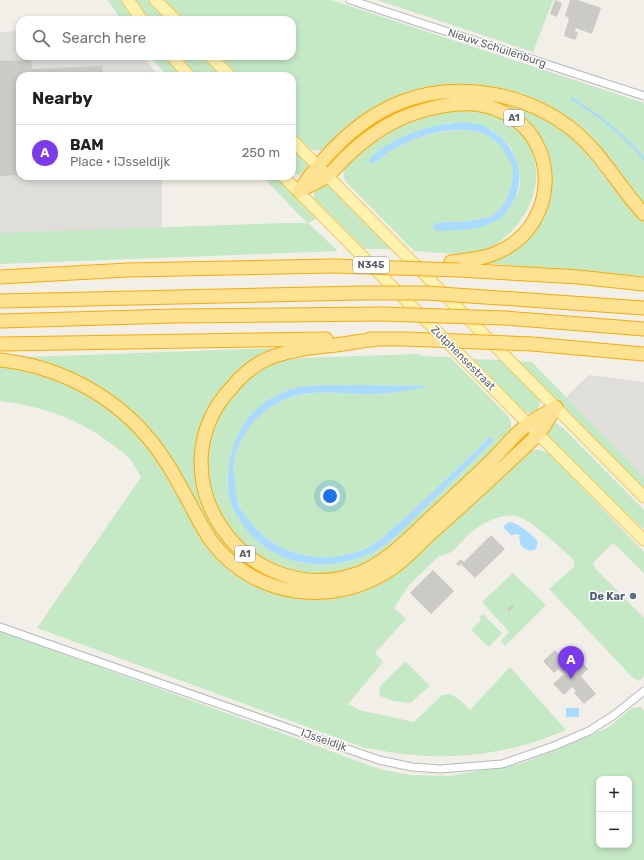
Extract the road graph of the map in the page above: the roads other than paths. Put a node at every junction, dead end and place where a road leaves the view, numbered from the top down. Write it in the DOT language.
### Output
graph roads {
  1 [pos="128,0"];
  2 [pos="156,0"];
  3 [pos="350,0"];
  4 [pos="139,16"];
  5 [pos="172,16"];
  6 [pos="175,60"];
  7 [pos="214,60"];
  8 [pos="186,72"];
  9 [pos="226,72"];
  10 [pos="644,96"];
  11 [pos="296,144"];
  12 [pos="318,166"];
  13 [pos="328,176"];
  14 [pos="288,180"];
  15 [pos="299,191"];
  16 [pos="644,214"];
  17 [pos="455,266"];
  18 [pos="0,276"];
  19 [pos="644,284"];
  20 [pos="0,301"];
  21 [pos="644,308"];
  22 [pos="0,321"];
  23 [pos="644,329"];
  24 [pos="378,339"];
  25 [pos="0,344"];
  26 [pos="644,354"];
  27 [pos="0,360"];
  28 [pos="556,407"];
  29 [pos="528,424"];
  30 [pos="538,434"];
  31 [pos="644,497"];
  32 [pos="644,540"];
  33 [pos="0,626"];
  34 [pos="643,693"];
  1 -- 4 [label="main road"];
  2 -- 5 [label="main road"];
  3 -- 10 [label="street, Nieuw Schuilenburg"];
  6 -- 8 [label="main road"];
  7 -- 9 [label="main road"];
  11 -- 12 [label="main road, N345"];
  12 -- 13 [label="main road, N345"];
  12 -- 15 [label="highway"];
  12 -- 16 [label="highway, A1"];
  13 -- 15 [label="highway"];
  13 -- 17 [label="highway, A1"];
  13 -- 28 [label="main road, N345"];
  14 -- 15 [label="main road, Zutphensestraat / N345"];
  15 -- 29 [label="main road, Zutphensestraat / N345"];
  17 -- 18 [label="highway, A1, bridge"];
  17 -- 19 [label="highway, A1"];
  20 -- 21 [label="highway, bridge"];
  22 -- 23 [label="highway, bridge"];
  24 -- 25 [label="highway, A1"];
  24 -- 26 [label="highway, A1, bridge"];
  24 -- 29 [label="highway, A1"];
  27 -- 30 [label="highway, A1"];
  28 -- 29 [label="highway"];
  28 -- 30 [label="highway"];
  28 -- 31 [label="main road, N345"];
  29 -- 30 [label="main road, Zutphensestraat / N345"];
  30 -- 32 [label="main road, Zutphensestraat / N345"];
  33 -- 34 [label="street, IJsseldijk"];
}
